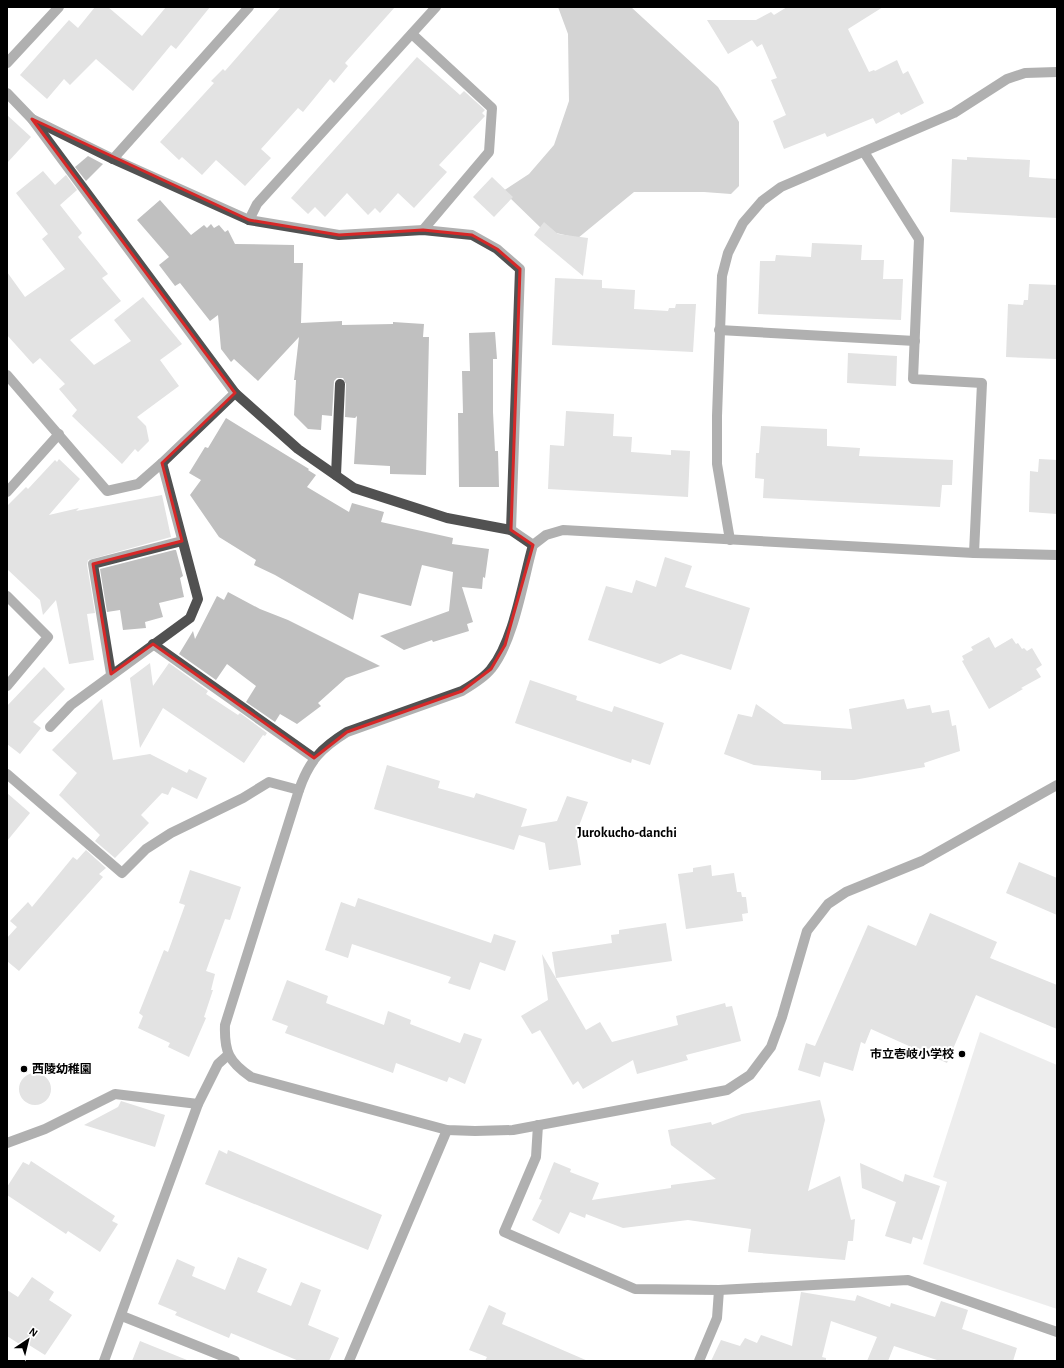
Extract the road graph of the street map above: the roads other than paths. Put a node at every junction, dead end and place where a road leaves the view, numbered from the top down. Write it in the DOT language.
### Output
graph roads {
  1 [pos="59,7"];
  2 [pos="249,7"];
  3 [pos="436,7"];
  4 [pos="412,34"];
  5 [pos="7,63"];
  6 [pos="1057,72"];
  7 [pos="7,92"];
  8 [pos="32,119"];
  9 [pos="864,152"];
  10 [pos="113,159"];
  11 [pos="249,220"];
  12 [pos="423,230"];
  13 [pos="719,330"];
  14 [pos="915,341"];
  15 [pos="7,374"];
  16 [pos="340,384"];
  17 [pos="235,393"];
  18 [pos="59,434"];
  19 [pos="162,463"];
  20 [pos="336,475"];
  21 [pos="7,492"];
  22 [pos="511,530"];
  23 [pos="730,540"];
  24 [pos="182,541"];
  25 [pos="533,545"];
  26 [pos="974,553"];
  27 [pos="1057,555"];
  28 [pos="7,596"];
  29 [pos="153,644"];
  30 [pos="111,674"];
  31 [pos="7,686"];
  32 [pos="50,727"];
  33 [pos="314,758"];
  34 [pos="7,774"];
  35 [pos="1057,785"];
  36 [pos="299,790"];
  37 [pos="228,1055"];
  38 [pos="198,1104"];
  39 [pos="538,1125"];
  40 [pos="447,1130"];
  41 [pos="7,1143"];
  42 [pos="719,1290"];
  43 [pos="122,1316"];
  44 [pos="1057,1332"];
  45 [pos="104,1361"];
  46 [pos="235,1361"];
  47 [pos="349,1361"];
  48 [pos="699,1361"];
  1 -- 5 [label="street"];
  2 -- 10 [label="street"];
  3 -- 4 [label="street"];
  4 -- 11 [label="street"];
  4 -- 12 [label="street"];
  6 -- 9 [label="street"];
  7 -- 8 [label="street"];
  8 -- 10 [label="street"];
  8 -- 17 [label="street"];
  9 -- 13 [label="street"];
  9 -- 14 [label="street"];
  10 -- 11 [label="street"];
  11 -- 12 [label="street"];
  12 -- 22 [label="street"];
  13 -- 14 [label="street"];
  13 -- 23 [label="street"];
  14 -- 26 [label="street"];
  15 -- 18 [label="street"];
  16 -- 20 [label="street"];
  17 -- 19 [label="street"];
  17 -- 20 [label="street"];
  18 -- 19 [label="street"];
  18 -- 21 [label="street"];
  19 -- 24 [label="street"];
  20 -- 22 [label="street"];
  22 -- 25 [label="street"];
  23 -- 25 [label="street"];
  23 -- 26 [label="street"];
  24 -- 29 [label="street"];
  24 -- 30 [label="street"];
  25 -- 33 [label="street"];
  26 -- 27 [label="street"];
  28 -- 31 [label="street"];
  29 -- 30 [label="street"];
  29 -- 33 [label="street"];
  30 -- 32 [label="street"];
  33 -- 36 [label="street"];
  34 -- 36 [label="street"];
  35 -- 39 [label="street"];
  36 -- 37 [label="street"];
  37 -- 38 [label="street"];
  37 -- 40 [label="street"];
  38 -- 41 [label="street"];
  38 -- 43 [label="street"];
  39 -- 40 [label="street"];
  39 -- 42 [label="street"];
  40 -- 47 [label="street"];
  42 -- 44 [label="street"];
  42 -- 48 [label="street"];
  43 -- 45 [label="street"];
  43 -- 46 [label="street"];
}
